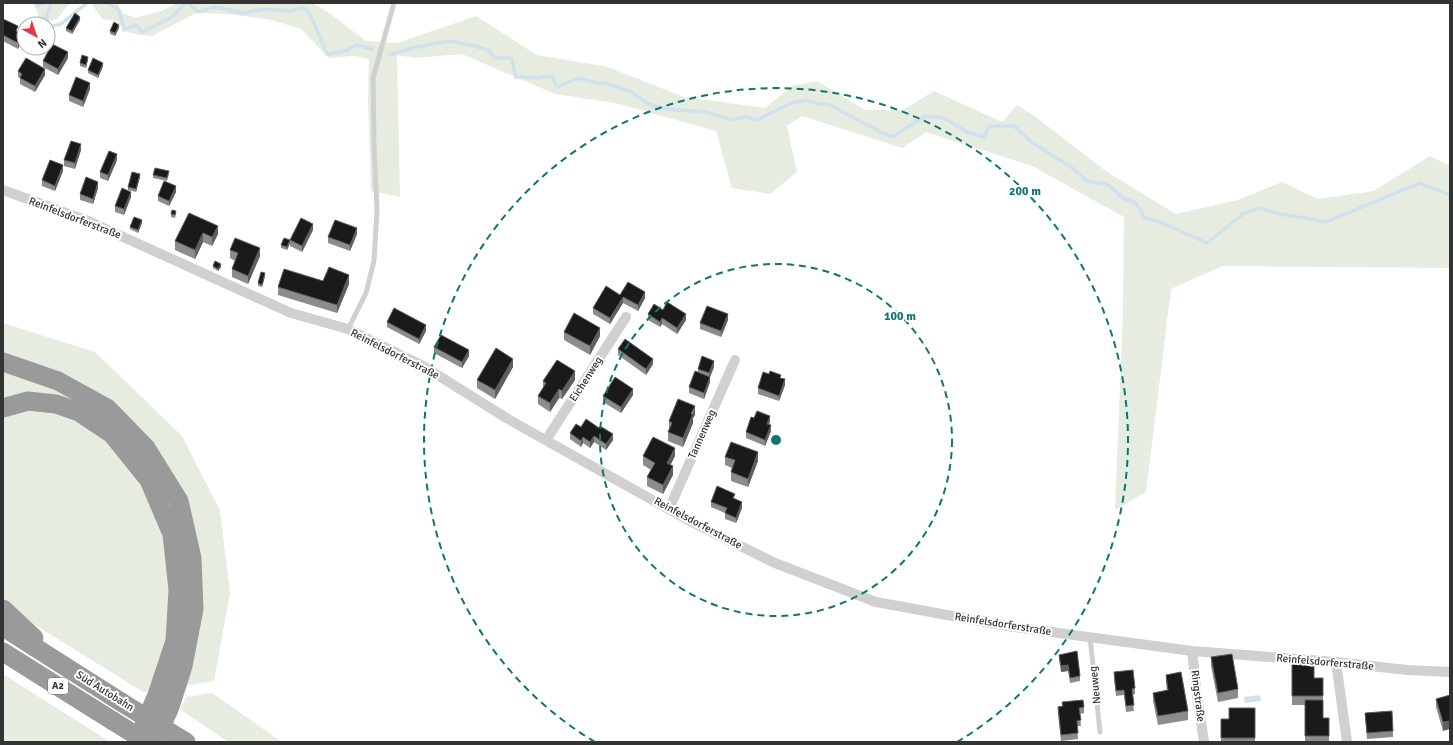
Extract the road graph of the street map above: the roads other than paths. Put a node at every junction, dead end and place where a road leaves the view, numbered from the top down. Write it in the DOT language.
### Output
graph roads {
  1 [pos="394,3"];
  2 [pos="3,190"];
  3 [pos="626,317"];
  4 [pos="348,329"];
  5 [pos="735,360"];
  6 [pos="3,362"];
  7 [pos="3,408"];
  8 [pos="546,440"];
  9 [pos="669,509"];
  10 [pos="3,609"];
  11 [pos="3,628"];
  12 [pos="1090,637"];
  13 [pos="1192,651"];
  14 [pos="3,652"];
  15 [pos="59,662"];
  16 [pos="1336,662"];
  17 [pos="1450,672"];
  18 [pos="1100,732"];
  19 [pos="137,742"];
  20 [pos="147,742"];
  21 [pos="154,742"];
  22 [pos="186,742"];
  23 [pos="1204,742"];
  24 [pos="1347,742"];
  1 -- 4 [label="lane"];
  2 -- 4 [label="street, Reinfelsdorferstraße"];
  3 -- 8 [label="street, Eichenweg"];
  4 -- 8 [label="street, Reinfelsdorferstraße"];
  5 -- 9 [label="street, Tannenweg"];
  6 -- 21 [label="highway"];
  7 -- 19 [label="highway"];
  8 -- 9 [label="street, Reinfelsdorferstraße"];
  9 -- 12 [label="street, Reinfelsdorferstraße"];
  10 -- 15 [label="highway"];
  11 -- 15 [label="highway, Süd Autobahn / A2"];
  12 -- 13 [label="street, Reinfelsdorferstraße"];
  12 -- 18 [label="lane, Neuweg"];
  13 -- 16 [label="street, Reinfelsdorferstraße"];
  13 -- 23 [label="street, Ringstraße"];
  14 -- 20 [label="highway, Süd Autobahn / A2, bridge"];
  15 -- 22 [label="highway, Süd Autobahn / A2, bridge"];
  16 -- 17 [label="street, Reinfelsdorferstraße"];
  16 -- 24 [label="street"];
}
